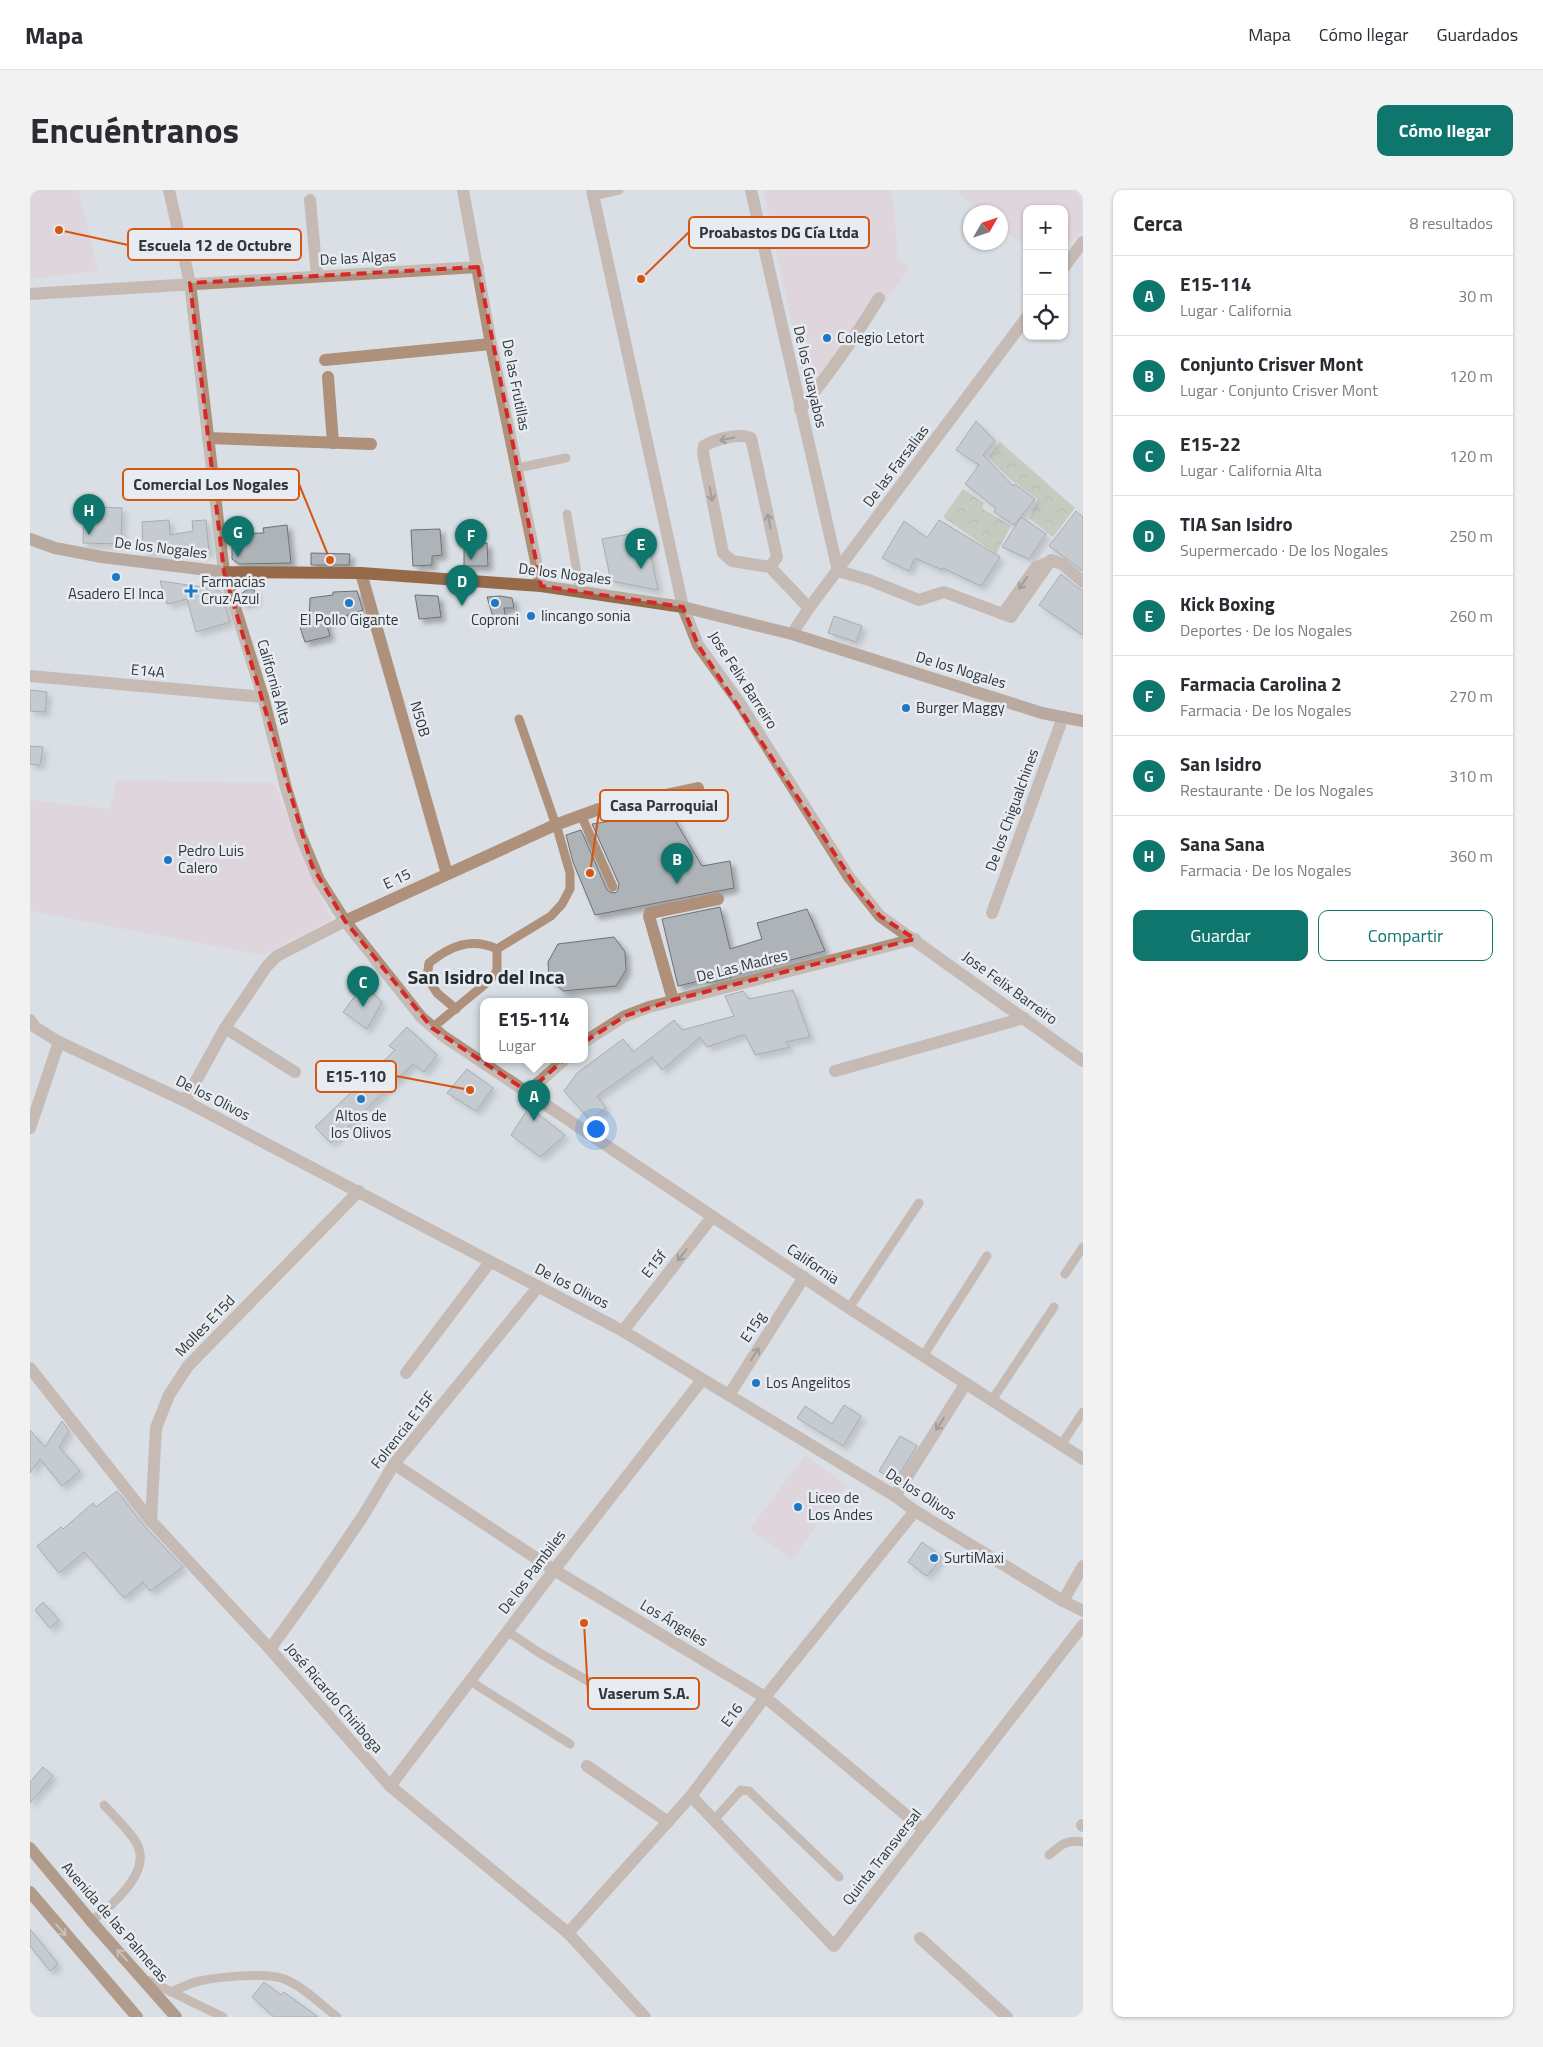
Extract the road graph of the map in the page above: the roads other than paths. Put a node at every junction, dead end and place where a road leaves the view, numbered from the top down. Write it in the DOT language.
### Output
graph roads {
  1 [pos="169,190"];
  2 [pos="463,190"];
  3 [pos="619,190"];
  4 [pos="751,190"];
  5 [pos="593,193"];
  6 [pos="310,200"];
  7 [pos="1083,242"];
  8 [pos="1068,262"];
  9 [pos="478,267"];
  10 [pos="317,276"];
  11 [pos="190,283"];
  12 [pos="30,294"];
  13 [pos="879,298"];
  14 [pos="1023,322"];
  15 [pos="491,344"];
  16 [pos="326,360"];
  17 [pos="328,377"];
  18 [pos="800,409"];
  19 [pos="208,438"];
  20 [pos="333,443"];
  21 [pos="371,444"];
  22 [pos="566,458"];
  23 [pos="516,468"];
  24 [pos="567,514"];
  25 [pos="30,539"];
  26 [pos="770,567"];
  27 [pos="838,571"];
  28 [pos="224,572"];
  29 [pos="361,574"];
  30 [pos="1083,582"];
  31 [pos="541,586"];
  32 [pos="580,591"];
  33 [pos="683,607"];
  34 [pos="809,608"];
  35 [pos="792,634"];
  36 [pos="30,676"];
  37 [pos="263,697"];
  38 [pos="1062,718"];
  39 [pos="519,719"];
  40 [pos="1083,721"];
  41 [pos="698,788"];
  42 [pos="581,815"];
  43 [pos="555,824"];
  44 [pos="447,874"];
  45 [pos="613,887"];
  46 [pos="718,899"];
  47 [pos="992,913"];
  48 [pos="345,921"];
  49 [pos="915,939"];
  50 [pos="497,949"];
  51 [pos="673,1000"];
  52 [pos="456,1009"];
  53 [pos="1024,1018"];
  54 [pos="30,1020"];
  55 [pos="225,1028"];
  56 [pos="432,1028"];
  57 [pos="588,1039"];
  58 [pos="59,1042"];
  59 [pos="480,1060"];
  60 [pos="1083,1061"];
  61 [pos="484,1063"];
  62 [pos="561,1063"];
  63 [pos="834,1071"];
  64 [pos="295,1072"];
  65 [pos="528,1092"];
  66 [pos="185,1101"];
  67 [pos="30,1128"];
  68 [pos="359,1191"];
  69 [pos="920,1203"];
  70 [pos="712,1217"];
  71 [pos="1083,1247"];
  72 [pos="987,1256"];
  73 [pos="490,1262"];
  74 [pos="1065,1274"];
  75 [pos="804,1277"];
  76 [pos="538,1287"];
  77 [pos="1054,1307"];
  78 [pos="849,1308"];
  79 [pos="623,1331"];
  80 [pos="923,1356"];
  81 [pos="30,1368"];
  82 [pos="406,1373"];
  83 [pos="702,1380"];
  84 [pos="966,1383"];
  85 [pos="729,1395"];
  86 [pos="992,1400"];
  87 [pos="1083,1412"];
  88 [pos="1061,1445"];
  89 [pos="1083,1459"];
  90 [pos="394,1464"];
  91 [pos="895,1496"];
  92 [pos="915,1511"];
  93 [pos="151,1521"];
  94 [pos="1083,1566"];
  95 [pos="554,1570"];
  96 [pos="1063,1601"];
  97 [pos="1083,1611"];
  98 [pos="1083,1624"];
  99 [pos="507,1631"];
  100 [pos="270,1649"];
  101 [pos="470,1680"];
  102 [pos="600,1688"];
  103 [pos="765,1697"];
  104 [pos="570,1744"];
  105 [pos="587,1766"];
  106 [pos="390,1786"];
  107 [pos="691,1796"];
  108 [pos="104,1805"];
  109 [pos="714,1820"];
  110 [pos="668,1822"];
  111 [pos="924,1830"];
  112 [pos="1083,1842"];
  113 [pos="30,1848"];
  114 [pos="1050,1855"];
  115 [pos="839,1877"];
  116 [pos="30,1892"];
  117 [pos="91,1922"];
  118 [pos="568,1933"];
  119 [pos="920,1938"];
  120 [pos="142,1978"];
  121 [pos="171,1992"];
  122 [pos="137,2017"];
  123 [pos="176,2017"];
  124 [pos="223,2017"];
  125 [pos="337,2017"];
  126 [pos="645,2017"];
  127 [pos="1007,2017"];
  1 -- 11 [label="street, California Alta"];
  2 -- 9 [label="street, De las Frutillas"];
  3 -- 5 [label="lane"];
  4 -- 18 [label="street, De los Guayabos"];
  5 -- 33 [label="street, Jose Felix Barreiro"];
  6 -- 10 [label="street"];
  7 -- 8 [label="street"];
  9 -- 10 [label="street, De las Algas"];
  9 -- 15 [label="street, De las Frutillas"];
  10 -- 11 [label="street, De las Algas"];
  11 -- 12 [label="street, De las Algas"];
  11 -- 19 [label="street, California Alta"];
  13 -- 18 [label="street"];
  14 -- 27 [label="street, De las Farsalias"];
  15 -- 16 [label="street"];
  15 -- 23 [label="street, De las Frutillas"];
  17 -- 20 [label="street"];
  18 -- 27 [label="street, De los Guayabos"];
  19 -- 20 [label="street"];
  19 -- 28 [label="street, California Alta"];
  20 -- 21 [label="street"];
  22 -- 23 [label="lane"];
  23 -- 31 [label="street, De las Frutillas"];
  24 -- 32 [label="lane"];
  25 -- 28 [label="street, De los Nogales"];
  26 -- 26 [label="street, one-way"];
  26 -- 34 [label="street"];
  27 -- 30 [label="street"];
  27 -- 34 [label="street, De las Farsalias"];
  28 -- 29 [label="street, De los Nogales"];
  28 -- 37 [label="street, California Alta"];
  29 -- 31 [label="street, De los Nogales"];
  29 -- 44 [label="street, N50B"];
  31 -- 32 [label="street, De los Nogales"];
  32 -- 33 [label="street, De los Nogales"];
  33 -- 35 [label="street, De los Nogales"];
  33 -- 49 [label="street, Jose Felix Barreiro"];
  34 -- 35 [label="street, De las Farsalias"];
  35 -- 38 [label="street, De los Nogales"];
  36 -- 37 [label="street, E14A"];
  37 -- 48 [label="street, California Alta"];
  38 -- 40 [label="street, De los Nogales"];
  38 -- 47 [label="street, De los Chigualchines"];
  39 -- 43 [label="lane"];
  41 -- 42 [label="street, E 15"];
  42 -- 43 [label="street, E 15"];
  42 -- 45 [label="lane"];
  43 -- 44 [label="street, E 15"];
  43 -- 50 [label="lane"];
  44 -- 48 [label="street, E 15"];
  46 -- 51 [label="street"];
  48 -- 55 [label="street, E 15"];
  48 -- 56 [label="street, California Alta"];
  49 -- 51 [label="street, De Las Madres"];
  49 -- 53 [label="street, Jose Felix Barreiro"];
  50 -- 52 [label="lane"];
  50 -- 52 [label="lane"];
  51 -- 57 [label="street, De Las Madres"];
  52 -- 56 [label="lane"];
  53 -- 60 [label="street, Jose Felix Barreiro"];
  53 -- 63 [label="street"];
  54 -- 58 [label="street, De los Olivos"];
  55 -- 64 [label="street"];
  55 -- 66 [label="street, E 15"];
  56 -- 59 [label="street, California Alta"];
  58 -- 66 [label="street, De los Olivos"];
  58 -- 67 [label="street"];
  61 -- 65 [label="street, California Alta"];
  62 -- 65 [label="street"];
  65 -- 70 [label="street, California"];
  66 -- 68 [label="street, De los Olivos"];
  68 -- 73 [label="street, De los Olivos"];
  68 -- 93 [label="street, Molles E15d"];
  69 -- 78 [label="lane"];
  70 -- 75 [label="street, California"];
  70 -- 79 [label="street, E15f, one-way"];
  71 -- 74 [label="lane"];
  72 -- 80 [label="lane"];
  73 -- 76 [label="street, De los Olivos"];
  73 -- 82 [label="street"];
  75 -- 78 [label="street, California"];
  85 -- 75 [label="street, E15g, one-way"];
  76 -- 79 [label="street, De los Olivos"];
  76 -- 90 [label="street, Folrencia E15F"];
  77 -- 86 [label="lane"];
  78 -- 80 [label="street, California"];
  79 -- 83 [label="street, De los Olivos"];
  80 -- 84 [label="street, California"];
  81 -- 93 [label="street, José Ricardo Chiriboga"];
  83 -- 85 [label="street, De los Olivos"];
  83 -- 95 [label="street, De los Pambiles"];
  84 -- 86 [label="street, California"];
  84 -- 91 [label="street, one-way"];
  85 -- 91 [label="street, De los Olivos"];
  86 -- 88 [label="street, California"];
  87 -- 88 [label="lane"];
  88 -- 89 [label="street, California"];
  90 -- 95 [label="street, Los Ángeles"];
  90 -- 100 [label="street, Folrencia E15F"];
  91 -- 92 [label="street, De los Olivos"];
  92 -- 96 [label="street, De los Olivos"];
  92 -- 103 [label="street, E16"];
  93 -- 100 [label="street, José Ricardo Chiriboga"];
  94 -- 96 [label="street"];
  95 -- 99 [label="street, De los Pambiles"];
  95 -- 103 [label="street, Los Ángeles"];
  96 -- 97 [label="street, De los Olivos"];
  98 -- 111 [label="street, Quinta Transversal"];
  99 -- 101 [label="street, De los Pambiles"];
  99 -- 102 [label="lane"];
  100 -- 106 [label="street, José Ricardo Chiriboga"];
  101 -- 104 [label="lane"];
  101 -- 106 [label="street, De los Pambiles"];
  103 -- 107 [label="street, E16"];
  103 -- 111 [label="street, Los Ángeles"];
  105 -- 110 [label="street"];
  106 -- 118 [label="street, José Ricardo Chiriboga"];
  107 -- 109 [label="street, Quinta Transversal"];
  107 -- 110 [label="street, E16"];
  108 -- 117 [label="lane"];
  109 -- 111 [label="street, Quinta Transversal"];
  109 -- 115 [label="lane"];
  110 -- 118 [label="street, E16"];
  112 -- 114 [label="lane"];
  113 -- 117 [label="main road, Avenida de las Palmeras"];
  116 -- 122 [label="main road, one-way"];
  120 -- 117 [label="main road, Avenida de las Palmeras, one-way"];
  118 -- 126 [label="street, José Ricardo Chiriboga"];
  119 -- 127 [label="street"];
  120 -- 121 [label="lane"];
  120 -- 123 [label="main road, Avenida de las Palmeras"];
  121 -- 124 [label="lane"];
  121 -- 125 [label="lane"];
}
